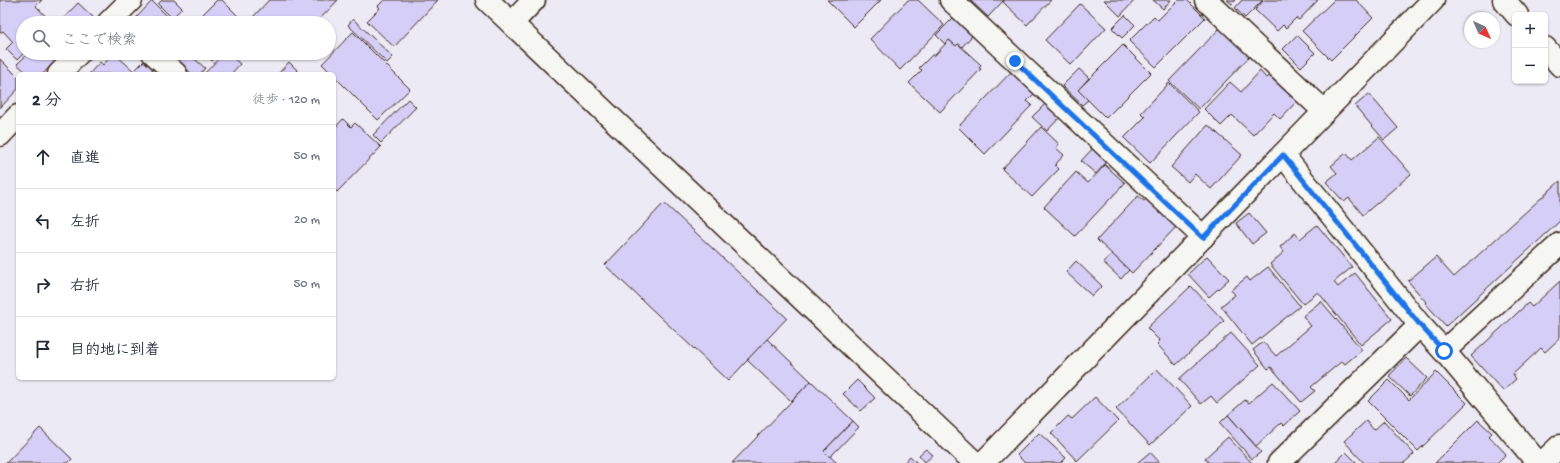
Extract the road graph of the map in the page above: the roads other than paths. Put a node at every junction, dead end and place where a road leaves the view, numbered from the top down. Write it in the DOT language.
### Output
graph roads {
  1 [pos="131,0"];
  2 [pos="487,0"];
  3 [pos="534,0"];
  4 [pos="950,0"];
  5 [pos="1206,0"];
  6 [pos="1432,0"];
  7 [pos="1504,0"];
  8 [pos="1514,12"];
  9 [pos="118,16"];
  10 [pos="512,23"];
  11 [pos="1548,51"];
  12 [pos="72,60"];
  13 [pos="161,60"];
  14 [pos="1560,65"];
  15 [pos="61,72"];
  16 [pos="174,72"];
  17 [pos="1324,111"];
  18 [pos="16,118"];
  19 [pos="0,135"];
  20 [pos="1283,155"];
  21 [pos="1203,238"];
  22 [pos="1560,244"];
  23 [pos="1420,325"];
  24 [pos="1444,351"];
  25 [pos="1560,446"];
  26 [pos="975,463"];
  27 [pos="983,463"];
  28 [pos="1279,463"];
  29 [pos="1538,463"];
  30 [pos="1542,463"];
  1 -- 9 [label="street"];
  2 -- 10 [label="street"];
  3 -- 10 [label="street"];
  4 -- 21 [label="street"];
  5 -- 17 [label="street"];
  6 -- 17 [label="street"];
  7 -- 8 [label="street"];
  10 -- 26 [label="street"];
  11 -- 14 [label="street"];
  12 -- 15 [label="street"];
  13 -- 16 [label="street"];
  17 -- 20 [label="street"];
  18 -- 19 [label="street"];
  20 -- 21 [label="street"];
  20 -- 23 [label="street"];
  21 -- 27 [label="street"];
  22 -- 24 [label="street"];
  23 -- 24 [label="street"];
  23 -- 28 [label="street"];
  24 -- 29 [label="street"];
  25 -- 30 [label="street"];
}
